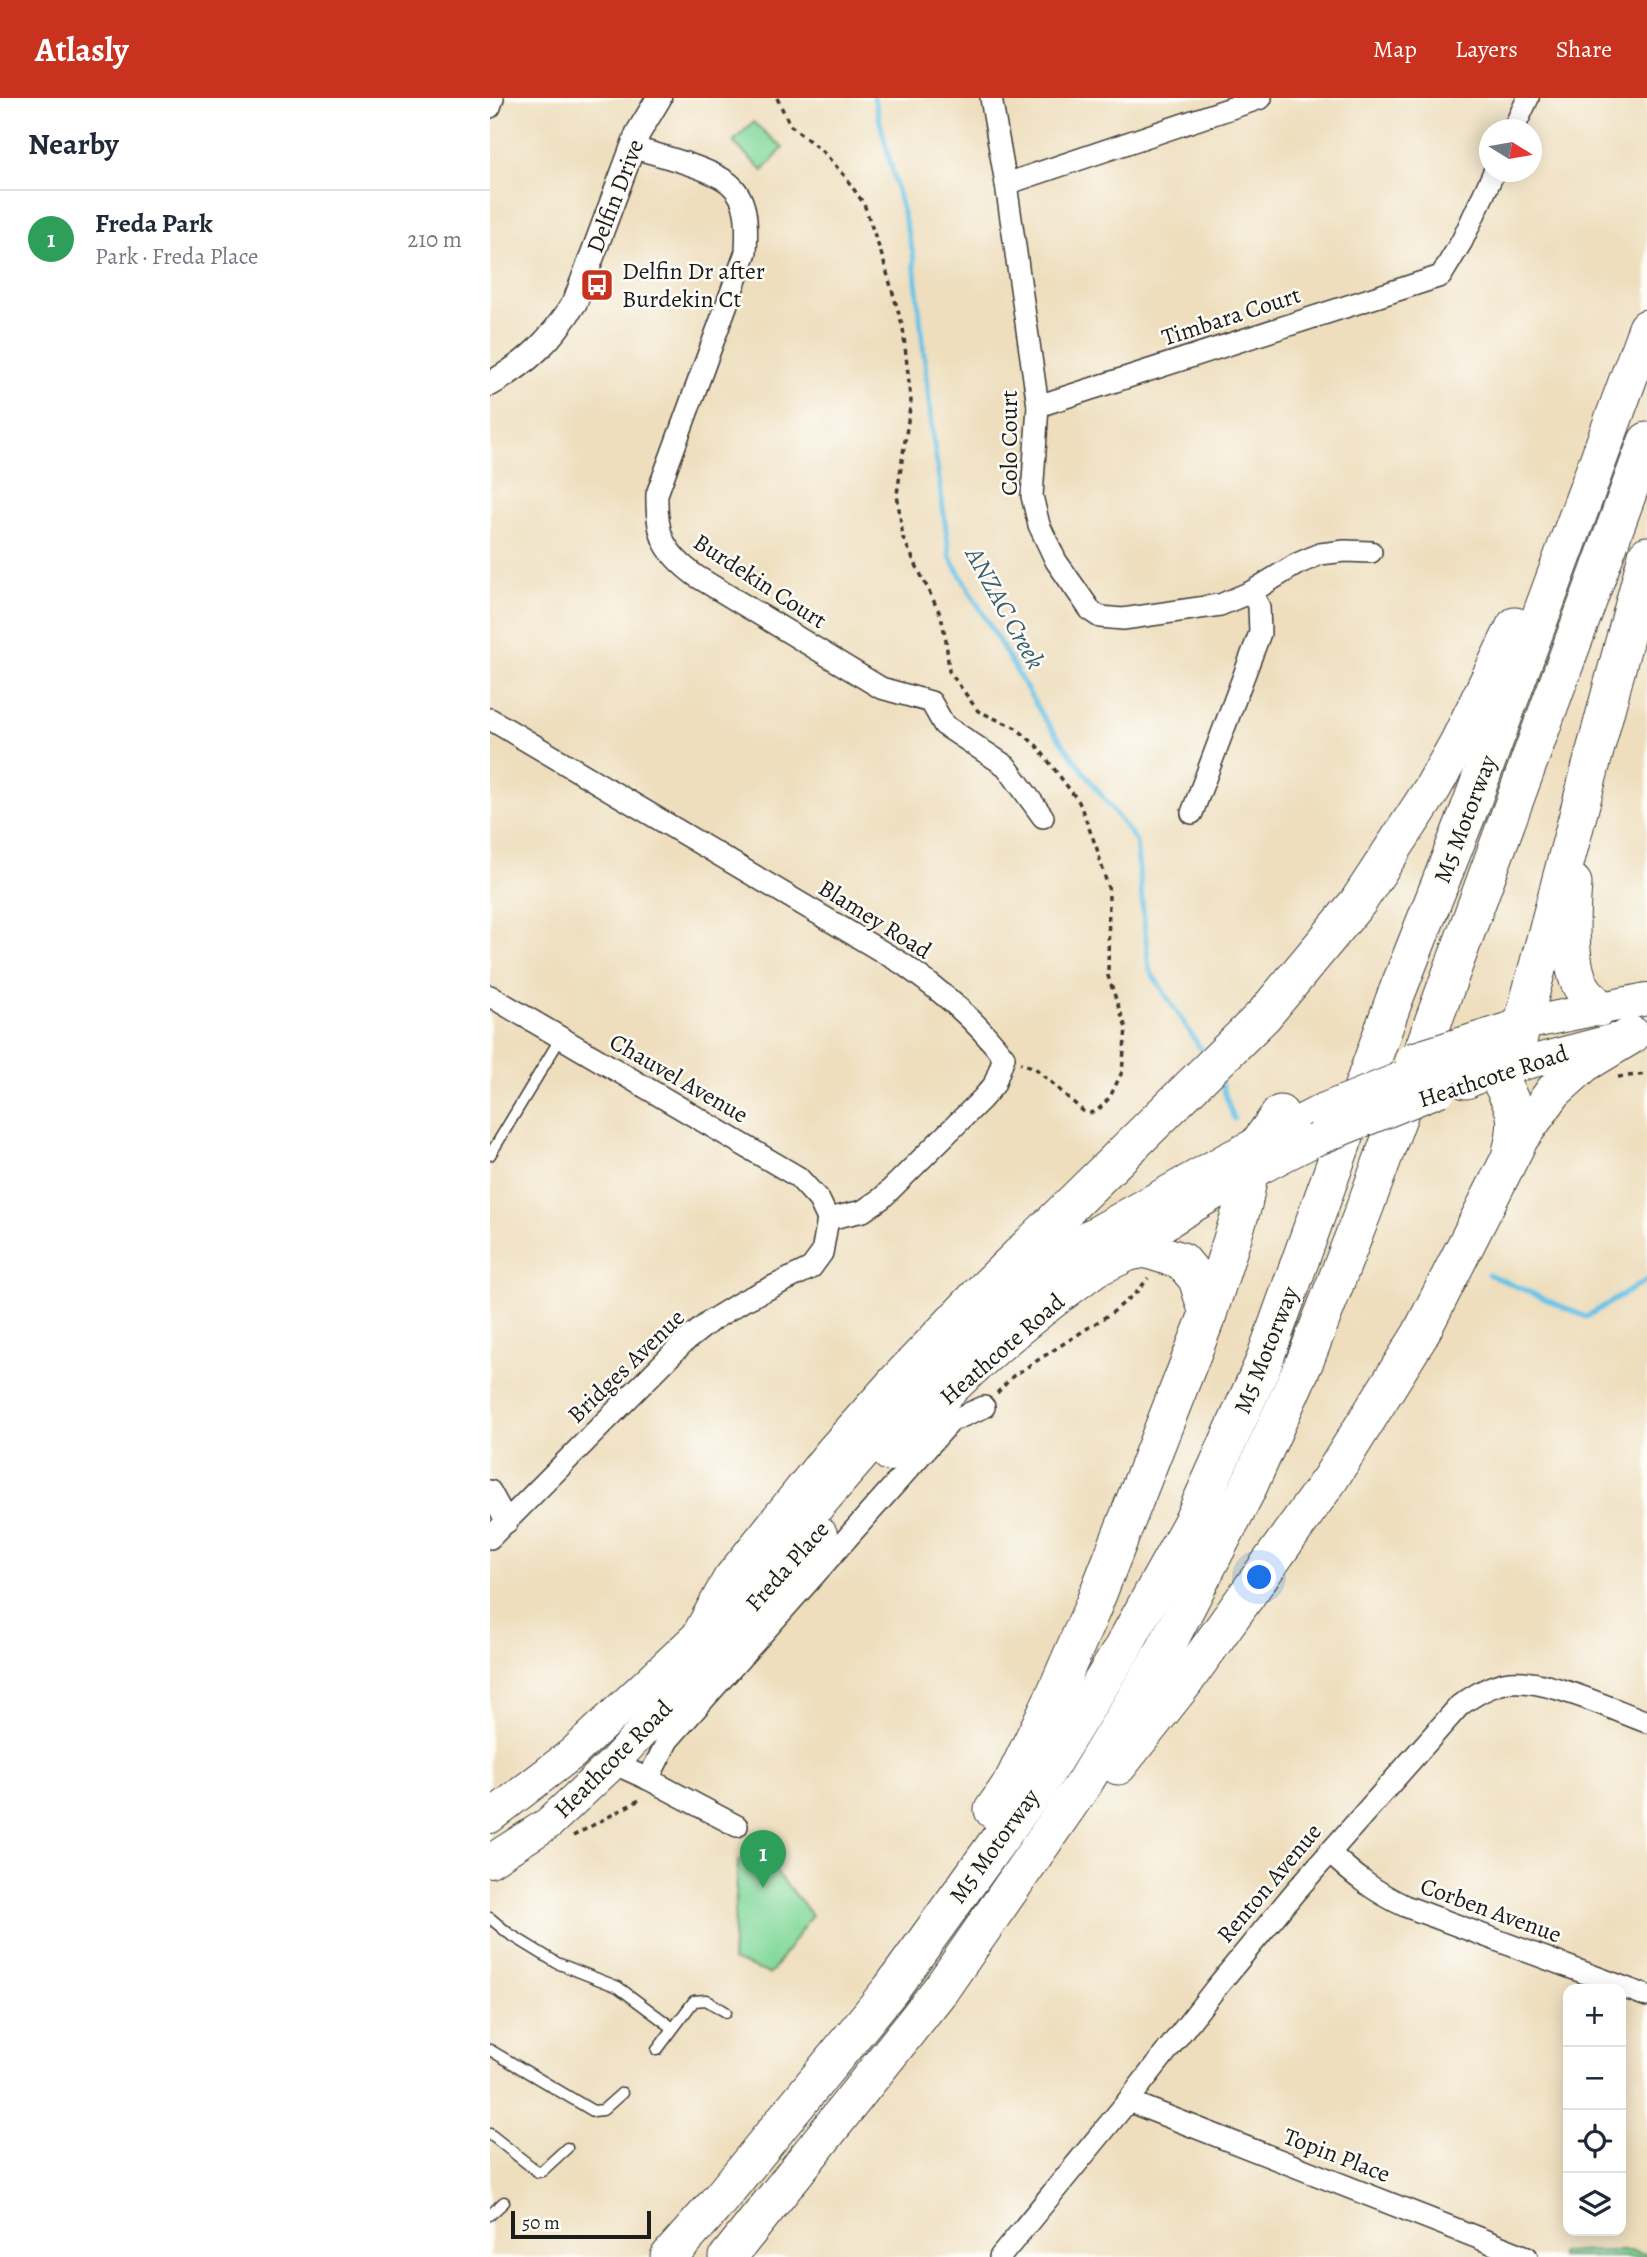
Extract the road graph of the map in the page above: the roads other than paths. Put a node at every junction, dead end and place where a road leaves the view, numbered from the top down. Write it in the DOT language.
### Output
graph roads {
  1 [pos="494,98"];
  2 [pos="659,98"];
  3 [pos="991,98"];
  4 [pos="1261,98"];
  5 [pos="1528,98"];
  6 [pos="490,107"];
  7 [pos="1518,119"];
  8 [pos="633,148"];
  9 [pos="1489,182"];
  10 [pos="1006,184"];
  11 [pos="1647,317"];
  12 [pos="1647,328"];
  13 [pos="490,384"];
  14 [pos="1038,406"];
  15 [pos="1647,441"];
  16 [pos="1371,552"];
  17 [pos="1647,555"];
  18 [pos="1251,592"];
  19 [pos="490,719"];
  20 [pos="1192,813"];
  21 [pos="1579,815"];
  22 [pos="1043,817"];
  23 [pos="490,996"];
  24 [pos="1647,999"];
  25 [pos="1600,1008"];
  26 [pos="1523,1024"];
  27 [pos="1640,1034"];
  28 [pos="560,1039"];
  29 [pos="1467,1069"];
  30 [pos="1280,1114"];
  31 [pos="1322,1115"];
  32 [pos="490,1155"];
  33 [pos="1254,1160"];
  34 [pos="1507,1167"];
  35 [pos="828,1219"];
  36 [pos="1068,1251"];
  37 [pos="1101,1265"];
  38 [pos="1208,1314"];
  39 [pos="984,1407"];
  40 [pos="490,1491"];
  41 [pos="507,1522"];
  42 [pos="490,1538"];
  43 [pos="703,1631"];
  44 [pos="1647,1722"];
  45 [pos="607,1761"];
  46 [pos="648,1779"];
  47 [pos="497,1819"];
  48 [pos="737,1826"];
  49 [pos="490,1828"];
  50 [pos="1329,1852"];
  51 [pos="490,1861"];
  52 [pos="490,1918"];
  53 [pos="941,1989"];
  54 [pos="1647,1996"];
  55 [pos="726,2012"];
  56 [pos="673,2028"];
  57 [pos="490,2050"];
  58 [pos="657,2050"];
  59 [pos="622,2093"];
  60 [pos="1128,2101"];
  61 [pos="490,2134"];
  62 [pos="566,2148"];
  63 [pos="504,2202"];
  64 [pos="715,2205"];
  65 [pos="490,2215"];
  66 [pos="669,2257"];
  67 [pos="728,2257"];
  68 [pos="1000,2257"];
  69 [pos="1527,2257"];
  1 -- 6 [label="street"];
  2 -- 8 [label="street, Delfin Drive"];
  3 -- 10 [label="street, Colo Court"];
  4 -- 10 [label="street"];
  5 -- 7 [label="street"];
  8 -- 13 [label="street, Delfin Drive"];
  8 -- 22 [label="street, Burdekin Court"];
  9 -- 14 [label="street, Timbara Court"];
  10 -- 14 [label="street, Colo Court"];
  11 -- 43 [label="highway"];
  12 -- 64 [label="highway, M5 Motorway"];
  14 -- 18 [label="street, Colo Court"];
  15 -- 53 [label="highway, M5 Motorway"];
  16 -- 18 [label="street, Colo Court"];
  17 -- 21 [label="highway"];
  18 -- 20 [label="street"];
  19 -- 35 [label="street, Blamey Road"];
  21 -- 25 [label="highway"];
  21 -- 26 [label="highway"];
  23 -- 28 [label="street, Chauvel Avenue"];
  24 -- 25 [label="main road, Heathcote Road"];
  25 -- 26 [label="main road, Heathcote Road"];
  26 -- 29 [label="highway"];
  27 -- 29 [label="main road, Heathcote Road"];
  27 -- 34 [label="highway"];
  28 -- 32 [label="lane"];
  28 -- 35 [label="street, Chauvel Avenue"];
  29 -- 31 [label="highway, bridge"];
  29 -- 34 [label="highway"];
  30 -- 31 [label="main road, Heathcote Road"];
  30 -- 33 [label="highway"];
  30 -- 36 [label="main road, Heathcote Road"];
  31 -- 33 [label="highway"];
  33 -- 36 [label="highway"];
  33 -- 37 [label="main road, Heathcote Road"];
  33 -- 38 [label="highway"];
  34 -- 53 [label="highway"];
  35 -- 41 [label="street, Bridges Avenue"];
  36 -- 43 [label="main road, Heathcote Road"];
  37 -- 38 [label="highway"];
  37 -- 45 [label="main road, Heathcote Road"];
  38 -- 64 [label="highway"];
  39 -- 46 [label="street, Freda Place"];
  40 -- 41 [label="street"];
  41 -- 42 [label="street, Bridges Avenue"];
  43 -- 47 [label="main road, Heathcote Road"];
  44 -- 50 [label="street, Renton Avenue"];
  45 -- 46 [label="street"];
  45 -- 51 [label="main road, Heathcote Road"];
  46 -- 48 [label="street"];
  47 -- 49 [label="lane"];
  50 -- 54 [label="street, Corben Avenue"];
  50 -- 60 [label="street, Renton Avenue"];
  52 -- 56 [label="lane"];
  53 -- 67 [label="highway, M5 Motorway"];
  55 -- 56 [label="lane"];
  56 -- 58 [label="lane"];
  57 -- 59 [label="lane"];
  60 -- 68 [label="street, Renton Avenue"];
  60 -- 69 [label="street, Topin Place"];
  61 -- 62 [label="lane"];
  63 -- 65 [label="lane"];
  64 -- 66 [label="highway, M5 Motorway"];
}
